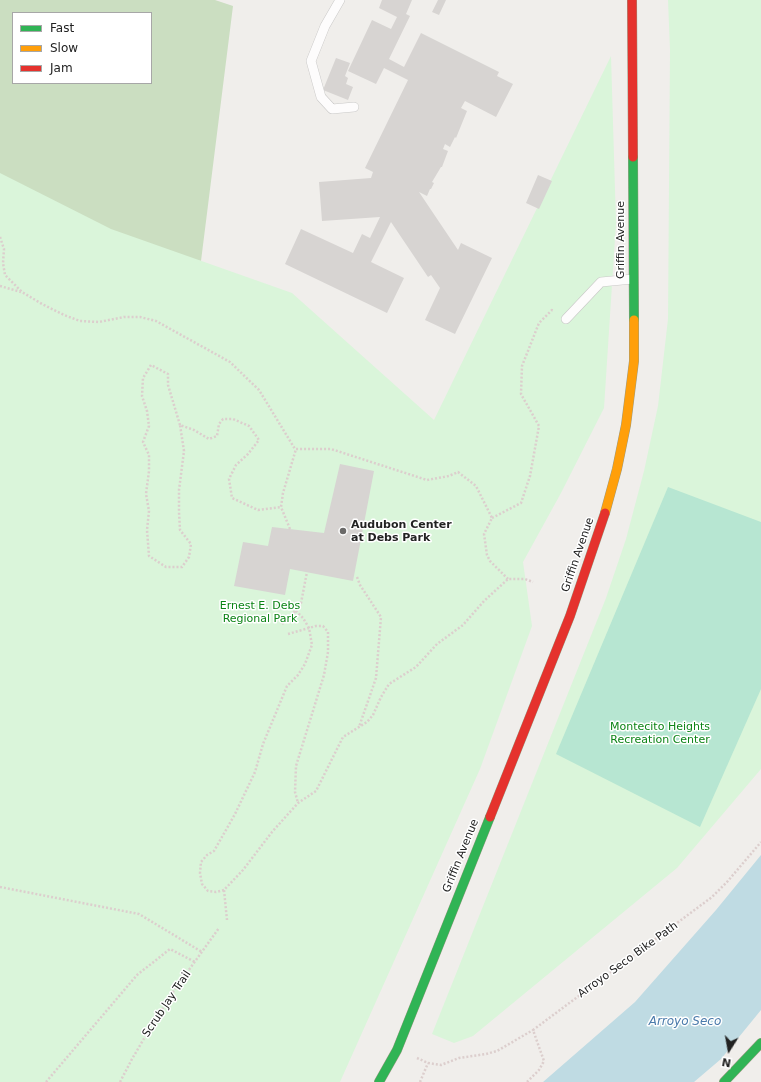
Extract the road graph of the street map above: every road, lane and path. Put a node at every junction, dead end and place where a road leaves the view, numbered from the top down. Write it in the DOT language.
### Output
graph roads {
  1 [pos="340,0"];
  2 [pos="632,0"];
  3 [pos="354,107"];
  4 [pos="0,237"];
  5 [pos="633,279"];
  6 [pos="0,286"];
  7 [pos="22,292"];
  8 [pos="566,319"];
  9 [pos="180,425"];
  10 [pos="296,449"];
  11 [pos="281,507"];
  12 [pos="492,518"];
  13 [pos="290,529"];
  14 [pos="307,572"];
  15 [pos="357,577"];
  16 [pos="508,580"];
  17 [pos="533,582"];
  18 [pos="295,610"];
  19 [pos="282,624"];
  20 [pos="309,628"];
  21 [pos="288,634"];
  22 [pos="358,727"];
  23 [pos="298,803"];
  24 [pos="761,842"];
  25 [pos="0,886"];
  26 [pos="224,890"];
  27 [pos="227,920"];
  28 [pos="219,928"];
  29 [pos="202,952"];
  30 [pos="195,962"];
  31 [pos="533,1030"];
  32 [pos="761,1043"];
  33 [pos="397,1050"];
  34 [pos="428,1063"];
  35 [pos="46,1082"];
  36 [pos="120,1082"];
  37 [pos="379,1082"];
  38 [pos="420,1082"];
  39 [pos="527,1082"];
  40 [pos="724,1082"];
  1 -- 3 [label="lane"];
  2 -- 5 [label="main road, Griffin Avenue"];
  4 -- 7 [label="path"];
  5 -- 8 [label="lane"];
  5 -- 33 [label="main road, Griffin Avenue"];
  6 -- 7 [label="path"];
  7 -- 10 [label="path"];
  8 -- 12 [label="path"];
  9 -- 9 [label="path"];
  9 -- 11 [label="path"];
  10 -- 11 [label="path"];
  10 -- 12 [label="path"];
  11 -- 13 [label="path"];
  12 -- 16 [label="path"];
  14 -- 18 [label="path"];
  15 -- 22 [label="path"];
  16 -- 17 [label="path"];
  16 -- 22 [label="path"];
  18 -- 19 [label="path"];
  18 -- 20 [label="path"];
  20 -- 21 [label="path"];
  20 -- 23 [label="path"];
  20 -- 26 [label="path"];
  22 -- 23 [label="path"];
  23 -- 26 [label="path"];
  24 -- 31 [label="path, Arroyo Seco Bike Path"];
  25 -- 29 [label="path"];
  26 -- 27 [label="path"];
  28 -- 29 [label="path, Scrub Jay Trail"];
  29 -- 30 [label="path, Scrub Jay Trail"];
  30 -- 35 [label="path"];
  30 -- 36 [label="path, Scrub Jay Trail"];
  31 -- 34 [label="path, Arroyo Seco Bike Path"];
  31 -- 39 [label="path"];
  32 -- 40 [label="main road"];
  33 -- 34 [label="path"];
  33 -- 37 [label="main road, Griffin Avenue"];
  34 -- 38 [label="path"];
}
